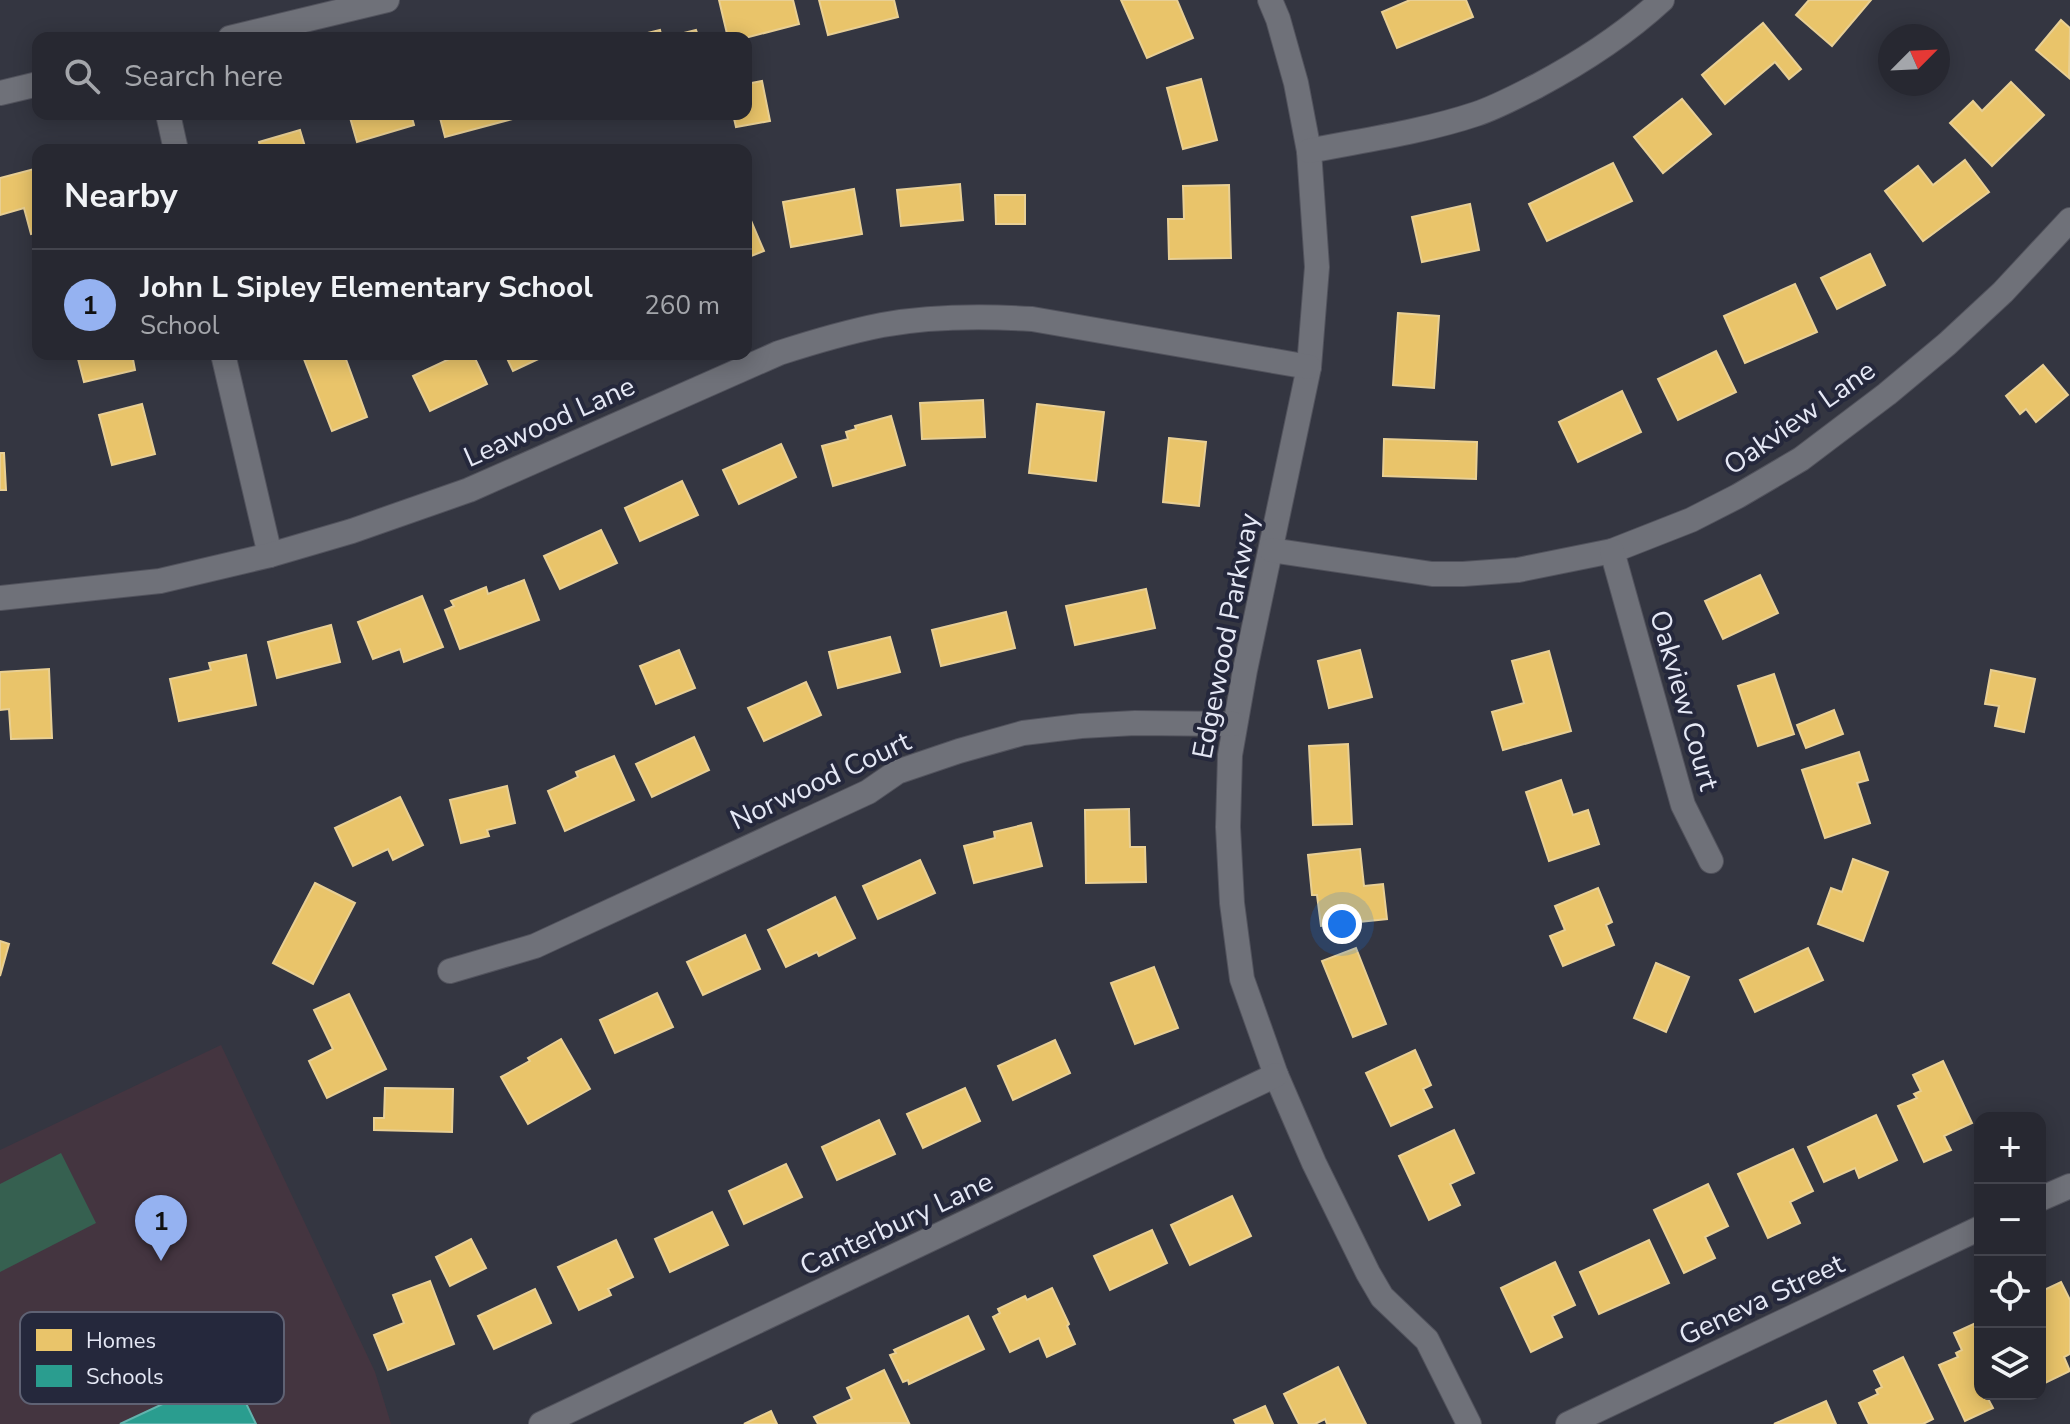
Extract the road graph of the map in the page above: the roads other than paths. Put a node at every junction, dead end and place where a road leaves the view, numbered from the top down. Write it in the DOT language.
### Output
graph roads {
  1 [pos="387,0"];
  2 [pos="1270,0"];
  3 [pos="1662,0"];
  4 [pos="255,32"];
  5 [pos="32,85"];
  6 [pos="0,93"];
  7 [pos="169,120"];
  8 [pos="175,144"];
  9 [pos="1309,151"];
  10 [pos="2070,220"];
  11 [pos="224,360"];
  12 [pos="1309,367"];
  13 [pos="1271,550"];
  14 [pos="1612,551"];
  15 [pos="270,555"];
  16 [pos="0,598"];
  17 [pos="1234,724"];
  18 [pos="1711,861"];
  19 [pos="450,971"];
  20 [pos="1276,1075"];
  21 [pos="2070,1186"];
  22 [pos="2046,1196"];
  23 [pos="1974,1231"];
  24 [pos="541,1424"];
  25 [pos="1469,1424"];
  26 [pos="1568,1424"];
  1 -- 4 [label="street"];
  2 -- 9 [label="street, Edgewood Parkway"];
  3 -- 9 [label="street"];
  5 -- 6 [label="street"];
  7 -- 8 [label="street"];
  9 -- 12 [label="street, Edgewood Parkway"];
  10 -- 14 [label="street, Oakview Lane"];
  11 -- 15 [label="street"];
  12 -- 13 [label="street, Edgewood Parkway"];
  12 -- 15 [label="street, Leawood Lane"];
  13 -- 14 [label="street, Oakview Lane"];
  13 -- 17 [label="street, Edgewood Parkway"];
  14 -- 18 [label="street, Oakview Court"];
  15 -- 16 [label="street, Leawood Lane"];
  17 -- 19 [label="street, Norwood Court"];
  17 -- 20 [label="street, Edgewood Parkway"];
  20 -- 24 [label="street, Canterbury Lane"];
  20 -- 25 [label="street, Edgewood Parkway"];
  21 -- 22 [label="street"];
  23 -- 26 [label="street, Geneva Street"];
}
